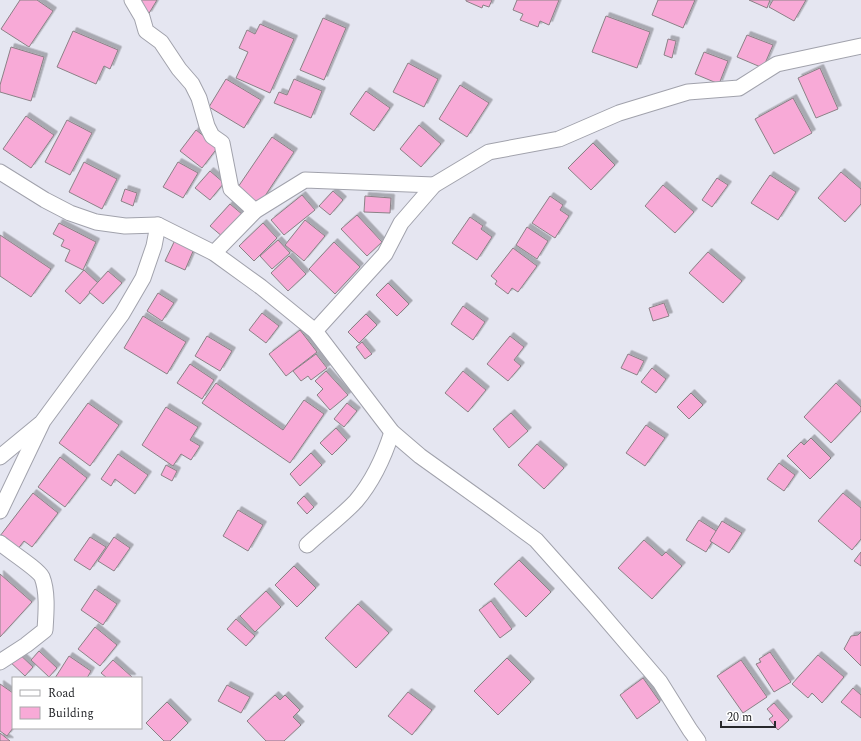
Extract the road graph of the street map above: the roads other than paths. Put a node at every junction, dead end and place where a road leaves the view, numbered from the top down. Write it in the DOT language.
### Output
graph roads {
  1 [pos="132,0"];
  2 [pos="861,46"];
  3 [pos="0,172"];
  4 [pos="434,185"];
  5 [pos="255,211"];
  6 [pos="158,225"];
  7 [pos="214,253"];
  8 [pos="315,331"];
  9 [pos="43,421"];
  10 [pos="392,432"];
  11 [pos="0,457"];
  12 [pos="0,511"];
  13 [pos="0,543"];
  14 [pos="307,545"];
  15 [pos="0,662"];
  16 [pos="698,741"];
  1 -- 5 [label="street"];
  2 -- 4 [label="street"];
  3 -- 6 [label="street"];
  4 -- 5 [label="street"];
  4 -- 8 [label="street"];
  5 -- 7 [label="street"];
  6 -- 7 [label="street"];
  6 -- 9 [label="street"];
  7 -- 8 [label="street"];
  8 -- 10 [label="street"];
  9 -- 11 [label="street"];
  9 -- 12 [label="street"];
  10 -- 14 [label="street"];
  10 -- 16 [label="street"];
  13 -- 15 [label="street"];
}
